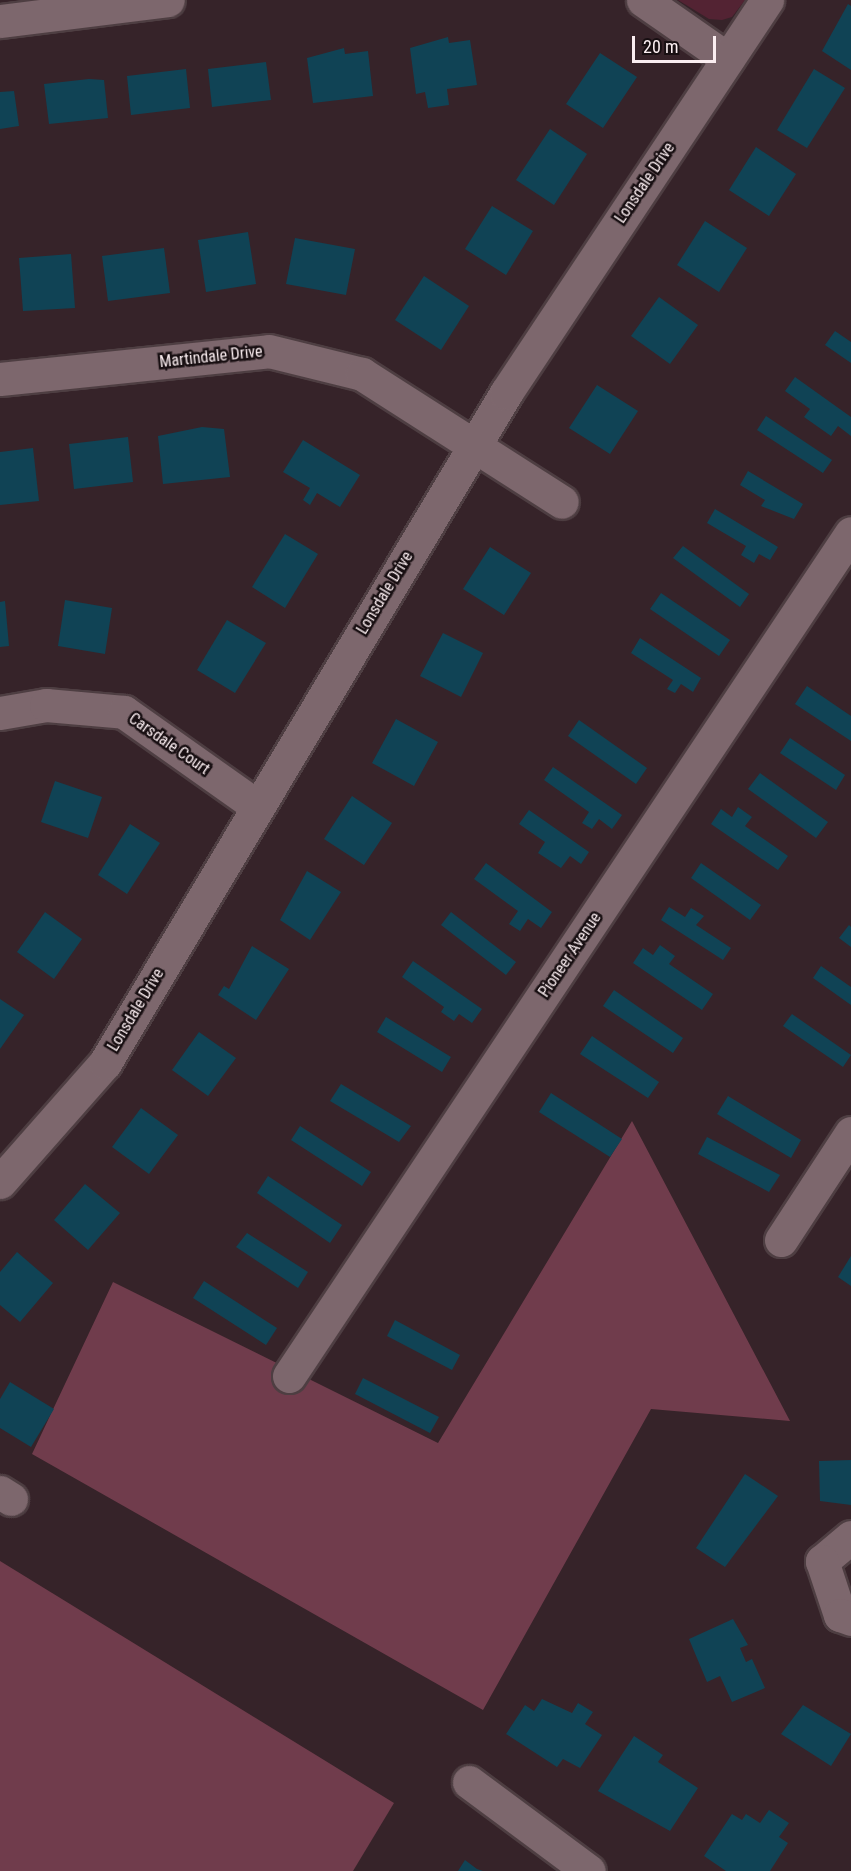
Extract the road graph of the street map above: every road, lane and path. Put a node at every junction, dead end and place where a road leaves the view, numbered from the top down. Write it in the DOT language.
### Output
graph roads {
  1 [pos="168,0"];
  2 [pos="643,0"];
  3 [pos="767,0"];
  4 [pos="0,21"];
  5 [pos="728,59"];
  6 [pos="0,379"];
  7 [pos="472,449"];
  8 [pos="562,502"];
  9 [pos="851,533"];
  10 [pos="0,713"];
  11 [pos="257,806"];
  12 [pos="851,1133"];
  13 [pos="0,1182"];
  14 [pos="781,1240"];
  15 [pos="289,1376"];
  16 [pos="851,1537"];
  17 [pos="851,1618"];
  18 [pos="469,1782"];
  19 [pos="589,1871"];
  1 -- 4 [label="street"];
  2 -- 5 [label="street"];
  3 -- 5 [label="street, Lonsdale Drive"];
  5 -- 7 [label="street, Lonsdale Drive"];
  6 -- 7 [label="street, Martindale Drive"];
  7 -- 8 [label="street, Martindale Drive"];
  7 -- 11 [label="street, Lonsdale Drive"];
  9 -- 15 [label="street, Pioneer Avenue"];
  10 -- 11 [label="street, Carsdale Court"];
  11 -- 13 [label="street, Lonsdale Drive"];
  12 -- 14 [label="street"];
  16 -- 17 [label="street"];
  18 -- 19 [label="street"];
}
